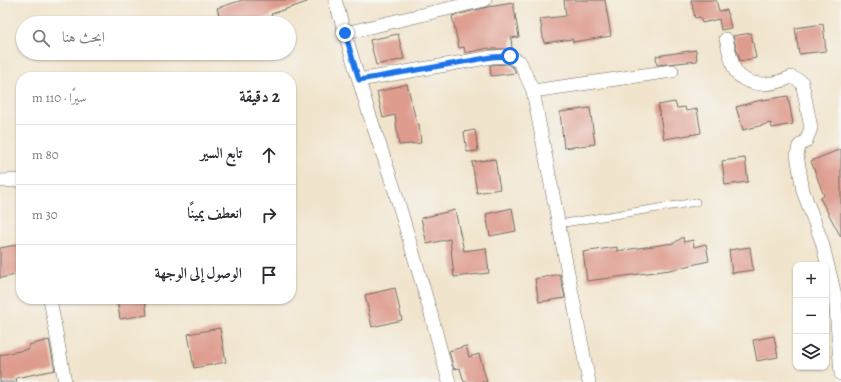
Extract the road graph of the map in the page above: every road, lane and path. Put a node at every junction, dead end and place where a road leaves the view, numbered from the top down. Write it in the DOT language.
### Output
graph roads {
  1 [pos="335,0"];
  2 [pos="485,0"];
  3 [pos="345,33"];
  4 [pos="726,39"];
  5 [pos="672,71"];
  6 [pos="359,80"];
  7 [pos="533,91"];
  8 [pos="16,180"];
  9 [pos="0,181"];
  10 [pos="696,202"];
  11 [pos="558,224"];
  12 [pos="51,304"];
  13 [pos="841,374"];
  14 [pos="65,382"];
  15 [pos="449,382"];
  16 [pos="589,382"];
  1 -- 3 [label="street"];
  2 -- 3 [label="street"];
  3 -- 6 [label="street"];
  4 -- 13 [label="street"];
  5 -- 7 [label="street"];
  6 -- 7 [label="street"];
  6 -- 15 [label="street"];
  7 -- 11 [label="street"];
  8 -- 9 [label="street"];
  10 -- 11 [label="lane"];
  11 -- 16 [label="street"];
  12 -- 14 [label="street"];
}
